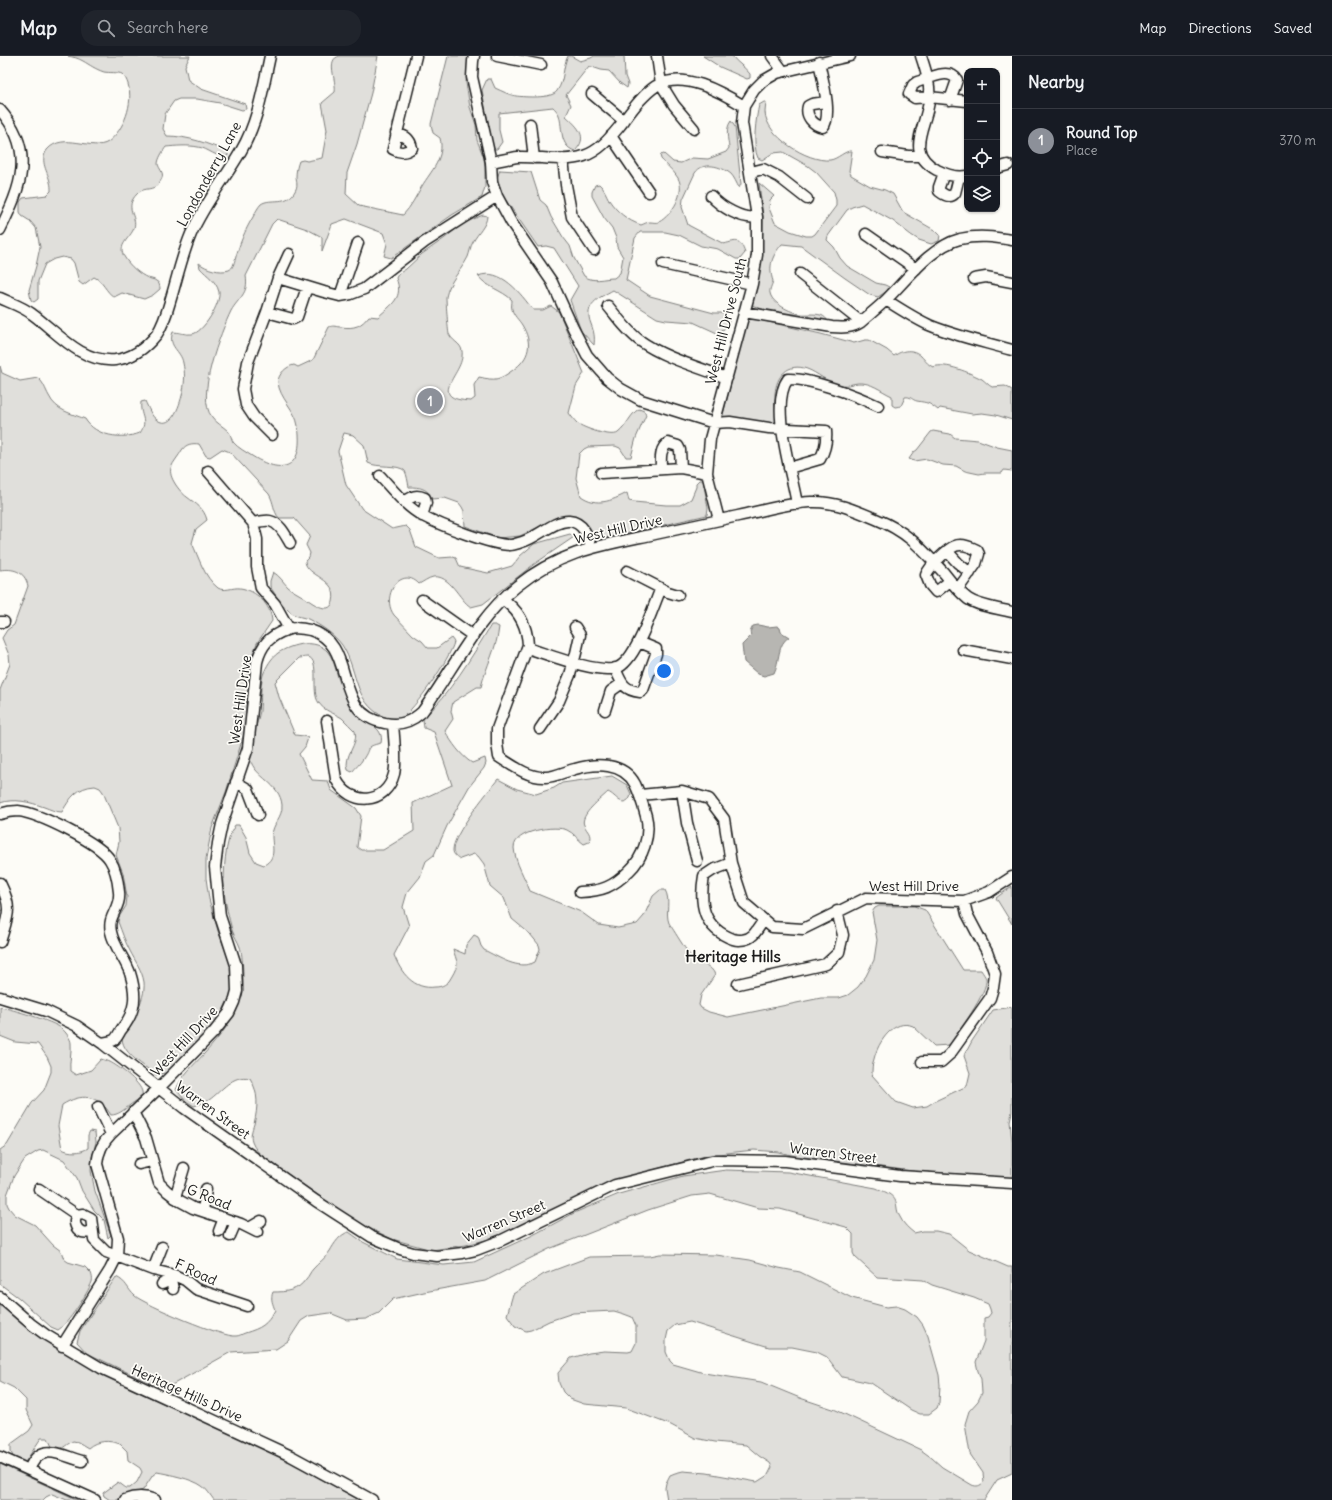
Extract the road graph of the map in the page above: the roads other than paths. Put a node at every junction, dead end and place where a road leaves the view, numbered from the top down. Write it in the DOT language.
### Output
graph roads {
  1 [pos="270,56"];
  2 [pos="416,56"];
  3 [pos="474,56"];
  4 [pos="497,56"];
  5 [pos="657,56"];
  6 [pos="772,56"];
  7 [pos="850,56"];
  8 [pos="921,56"];
  9 [pos="819,62"];
  10 [pos="540,65"];
  11 [pos="783,71"];
  12 [pos="928,79"];
  13 [pos="662,84"];
  14 [pos="592,94"];
  15 [pos="929,97"];
  16 [pos="950,100"];
  17 [pos="964,101"];
  18 [pos="826,102"];
  19 [pos="744,106"];
  20 [pos="0,110"];
  21 [pos="624,121"];
  22 [pos="530,124"];
  23 [pos="694,129"];
  24 [pos="396,133"];
  25 [pos="611,136"];
  26 [pos="882,152"];
  27 [pos="921,156"];
  28 [pos="534,158"];
  29 [pos="563,159"];
  30 [pos="491,162"];
  31 [pos="1008,165"];
  32 [pos="1000,167"];
  33 [pos="751,172"];
  34 [pos="944,173"];
  35 [pos="963,176"];
  36 [pos="648,192"];
  37 [pos="497,196"];
  38 [pos="710,196"];
  39 [pos="807,199"];
  40 [pos="757,217"];
  41 [pos="0,230"];
  42 [pos="866,234"];
  43 [pos="1012,240"];
  44 [pos="358,243"];
  45 [pos="594,250"];
  46 [pos="289,254"];
  47 [pos="663,264"];
  48 [pos="916,269"];
  49 [pos="800,274"];
  50 [pos="278,278"];
  51 [pos="974,279"];
  52 [pos="1012,282"];
  53 [pos="752,284"];
  54 [pos="307,287"];
  55 [pos="340,296"];
  56 [pos="0,298"];
  57 [pos="886,300"];
  58 [pos="608,306"];
  59 [pos="267,312"];
  60 [pos="744,312"];
  61 [pos="861,322"];
  62 [pos="1012,350"];
  63 [pos="726,378"];
  64 [pos="878,406"];
  65 [pos="714,423"];
  66 [pos="782,428"];
  67 [pos="272,435"];
  68 [pos="681,468"];
  69 [pos="789,468"];
  70 [pos="661,469"];
  71 [pos="208,471"];
  72 [pos="601,473"];
  73 [pos="707,473"];
  74 [pos="380,476"];
  75 [pos="404,502"];
  76 [pos="797,504"];
  77 [pos="422,516"];
  78 [pos="719,520"];
  79 [pos="253,523"];
  80 [pos="290,543"];
  81 [pos="591,547"];
  82 [pos="947,551"];
  83 [pos="935,564"];
  84 [pos="627,571"];
  85 [pos="970,573"];
  86 [pos="950,581"];
  87 [pos="661,588"];
  88 [pos="958,589"];
  89 [pos="678,594"];
  90 [pos="502,599"];
  91 [pos="422,600"];
  92 [pos="1012,612"];
  93 [pos="576,627"];
  94 [pos="289,628"];
  95 [pos="473,636"];
  96 [pos="638,642"];
  97 [pos="527,648"];
  98 [pos="963,650"];
  99 [pos="1012,659"];
  100 [pos="574,662"];
  101 [pos="615,668"];
  102 [pos="621,684"];
  103 [pos="605,710"];
  104 [pos="328,721"];
  105 [pos="393,724"];
  106 [pos="540,729"];
  107 [pos="236,782"];
  108 [pos="682,791"];
  109 [pos="640,795"];
  110 [pos="0,814"];
  111 [pos="258,815"];
  112 [pos="697,861"];
  113 [pos="731,863"];
  114 [pos="1012,877"];
  115 [pos="0,883"];
  116 [pos="580,892"];
  117 [pos="964,901"];
  118 [pos="837,911"];
  119 [pos="764,920"];
  120 [pos="0,942"];
  121 [pos="738,984"];
  122 [pos="0,997"];
  123 [pos="102,1043"];
  124 [pos="922,1062"];
  125 [pos="159,1088"];
  126 [pos="98,1107"];
  127 [pos="133,1112"];
  128 [pos="111,1134"];
  129 [pos="152,1161"];
  130 [pos="139,1164"];
  131 [pos="184,1168"];
  132 [pos="1012,1183"];
  133 [pos="39,1189"];
  134 [pos="206,1189"];
  135 [pos="175,1198"];
  136 [pos="203,1211"];
  137 [pos="77,1215"];
  138 [pos="224,1218"];
  139 [pos="261,1221"];
  140 [pos="236,1222"];
  141 [pos="219,1231"];
  142 [pos="92,1232"];
  143 [pos="230,1236"];
  144 [pos="162,1246"];
  145 [pos="116,1256"];
  146 [pos="153,1270"];
  147 [pos="0,1297"];
  148 [pos="242,1307"];
  149 [pos="62,1346"];
  150 [pos="0,1457"];
  151 [pos="82,1461"];
  152 [pos="29,1470"];
  153 [pos="95,1500"];
  154 [pos="124,1500"];
  155 [pos="155,1500"];
  156 [pos="372,1500"];
  1 -- 56 [label="street, Londonderry Lane"];
  2 -- 24 [label="street"];
  3 -- 30 [label="street"];
  4 -- 10 [label="street"];
  5 -- 13 [label="street"];
  6 -- 11 [label="street"];
  7 -- 9 [label="street, West Hill Drive South"];
  8 -- 12 [label="street"];
  9 -- 11 [label="street, West Hill Drive South"];
  9 -- 18 [label="street"];
  11 -- 19 [label="street, West Hill Drive South"];
  12 -- 15 [label="street"];
  12 -- 15 [label="street"];
  12 -- 16 [label="street"];
  13 -- 19 [label="street"];
  13 -- 21 [label="street"];
  13 -- 23 [label="street"];
  14 -- 21 [label="street"];
  15 -- 16 [label="street"];
  15 -- 27 [label="street"];
  16 -- 17 [label="street"];
  19 -- 33 [label="street, West Hill Drive South"];
  20 -- 41 [label="street"];
  21 -- 25 [label="street"];
  22 -- 28 [label="street"];
  25 -- 29 [label="street"];
  25 -- 36 [label="street"];
  26 -- 27 [label="street"];
  27 -- 34 [label="street"];
  28 -- 29 [label="street"];
  28 -- 30 [label="street"];
  29 -- 45 [label="street"];
  30 -- 37 [label="street"];
  31 -- 32 [label="street"];
  33 -- 39 [label="street"];
  33 -- 40 [label="street, West Hill Drive South"];
  34 -- 35 [label="street"];
  34 -- 35 [label="street"];
  37 -- 55 [label="street"];
  37 -- 65 [label="street"];
  38 -- 40 [label="street"];
  40 -- 53 [label="street, West Hill Drive South"];
  42 -- 48 [label="street"];
  43 -- 48 [label="street"];
  44 -- 55 [label="street"];
  46 -- 50 [label="street"];
  47 -- 53 [label="street"];
  48 -- 57 [label="street"];
  49 -- 61 [label="street"];
  50 -- 54 [label="street"];
  50 -- 59 [label="street"];
  51 -- 52 [label="street"];
  53 -- 60 [label="street, West Hill Drive South"];
  54 -- 55 [label="street"];
  54 -- 59 [label="street"];
  57 -- 61 [label="street"];
  57 -- 62 [label="street"];
  58 -- 63 [label="street"];
  59 -- 67 [label="street"];
  60 -- 61 [label="street"];
  60 -- 63 [label="street, West Hill Drive South"];
  63 -- 65 [label="street, West Hill Drive South"];
  64 -- 66 [label="street"];
  65 -- 66 [label="street"];
  65 -- 73 [label="street, West Hill Drive South"];
  66 -- 69 [label="street"];
  66 -- 69 [label="street"];
  68 -- 70 [label="street"];
  68 -- 70 [label="street"];
  68 -- 73 [label="street"];
  69 -- 76 [label="street"];
  70 -- 72 [label="street"];
  71 -- 79 [label="street"];
  73 -- 78 [label="street, West Hill Drive South"];
  74 -- 75 [label="street"];
  75 -- 77 [label="street"];
  75 -- 77 [label="street"];
  76 -- 78 [label="street, West Hill Drive"];
  76 -- 83 [label="street, West Hill Drive"];
  77 -- 81 [label="street"];
  78 -- 81 [label="street, West Hill Drive"];
  79 -- 80 [label="street"];
  79 -- 94 [label="street"];
  81 -- 90 [label="street, West Hill Drive"];
  82 -- 83 [label="street"];
  82 -- 85 [label="street"];
  82 -- 85 [label="street"];
  83 -- 86 [label="street, West Hill Drive"];
  83 -- 86 [label="street"];
  84 -- 87 [label="street"];
  85 -- 88 [label="street"];
  86 -- 88 [label="street, West Hill Drive"];
  87 -- 89 [label="street"];
  87 -- 96 [label="street"];
  88 -- 92 [label="street, West Hill Drive"];
  90 -- 95 [label="street, West Hill Drive"];
  90 -- 97 [label="street"];
  91 -- 95 [label="street"];
  93 -- 100 [label="street"];
  94 -- 105 [label="street, West Hill Drive"];
  94 -- 107 [label="street, West Hill Drive"];
  95 -- 105 [label="street, West Hill Drive"];
  96 -- 101 [label="street"];
  96 -- 102 [label="street"];
  97 -- 100 [label="street"];
  97 -- 109 [label="street"];
  98 -- 99 [label="street"];
  100 -- 101 [label="street"];
  100 -- 106 [label="street"];
  101 -- 102 [label="street"];
  102 -- 103 [label="street"];
  104 -- 105 [label="street"];
  107 -- 111 [label="street"];
  107 -- 125 [label="street, West Hill Drive"];
  108 -- 109 [label="street, West Hill Drive"];
  108 -- 112 [label="street"];
  108 -- 113 [label="street, West Hill Drive"];
  109 -- 116 [label="street"];
  110 -- 123 [label="street"];
  113 -- 119 [label="street, West Hill Drive"];
  113 -- 119 [label="street"];
  114 -- 117 [label="street, West Hill Drive"];
  115 -- 120 [label="street"];
  117 -- 118 [label="street, West Hill Drive"];
  117 -- 124 [label="street"];
  118 -- 119 [label="street, West Hill Drive"];
  118 -- 121 [label="street"];
  122 -- 123 [label="street, Warren Street"];
  123 -- 125 [label="street, Warren Street"];
  125 -- 127 [label="street, West Hill Drive"];
  125 -- 132 [label="street, Warren Street"];
  126 -- 128 [label="street"];
  127 -- 128 [label="street, West Hill Drive"];
  127 -- 129 [label="street, G Road"];
  128 -- 145 [label="street, West Hill Drive"];
  129 -- 130 [label="street"];
  129 -- 135 [label="street, G Road"];
  131 -- 135 [label="street"];
  133 -- 137 [label="street"];
  134 -- 136 [label="street"];
  135 -- 136 [label="street, G Road"];
  136 -- 138 [label="street, G Road"];
  137 -- 142 [label="street"];
  137 -- 142 [label="street"];
  138 -- 140 [label="street, G Road"];
  138 -- 141 [label="street"];
  139 -- 140 [label="street, G Road"];
  140 -- 143 [label="street"];
  142 -- 145 [label="street, F Road"];
  144 -- 146 [label="street"];
  145 -- 146 [label="street, F Road"];
  145 -- 149 [label="street, West Hill Drive"];
  146 -- 148 [label="street, F Road"];
  147 -- 149 [label="street, Heritage Hills Drive"];
  149 -- 156 [label="street, Heritage Hills Drive"];
  150 -- 152 [label="street"];
  151 -- 152 [label="street"];
  152 -- 153 [label="street"];
  154 -- 155 [label="street"];
}
